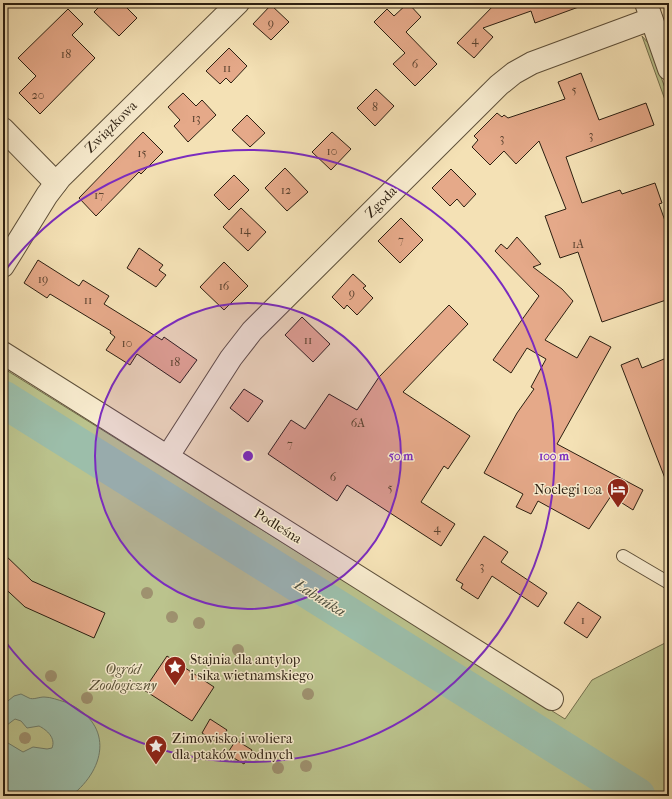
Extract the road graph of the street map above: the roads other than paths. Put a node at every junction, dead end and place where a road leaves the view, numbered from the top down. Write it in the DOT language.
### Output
graph roads {
  1 [pos="238,3"];
  2 [pos="648,11"];
  3 [pos="669,69"];
  4 [pos="3,129"];
  5 [pos="56,183"];
  6 [pos="3,266"];
  7 [pos="3,353"];
  8 [pos="168,456"];
  9 [pos="622,556"];
  10 [pos="669,583"];
  11 [pos="552,699"];
  1 -- 5 [label="street, Związkowa"];
  2 -- 3 [label="street"];
  2 -- 8 [label="street, Zgoda"];
  4 -- 5 [label="street"];
  5 -- 6 [label="street, Związkowa"];
  7 -- 8 [label="street, Podleśna"];
  8 -- 11 [label="street, Podleśna"];
  9 -- 10 [label="lane"];
}
